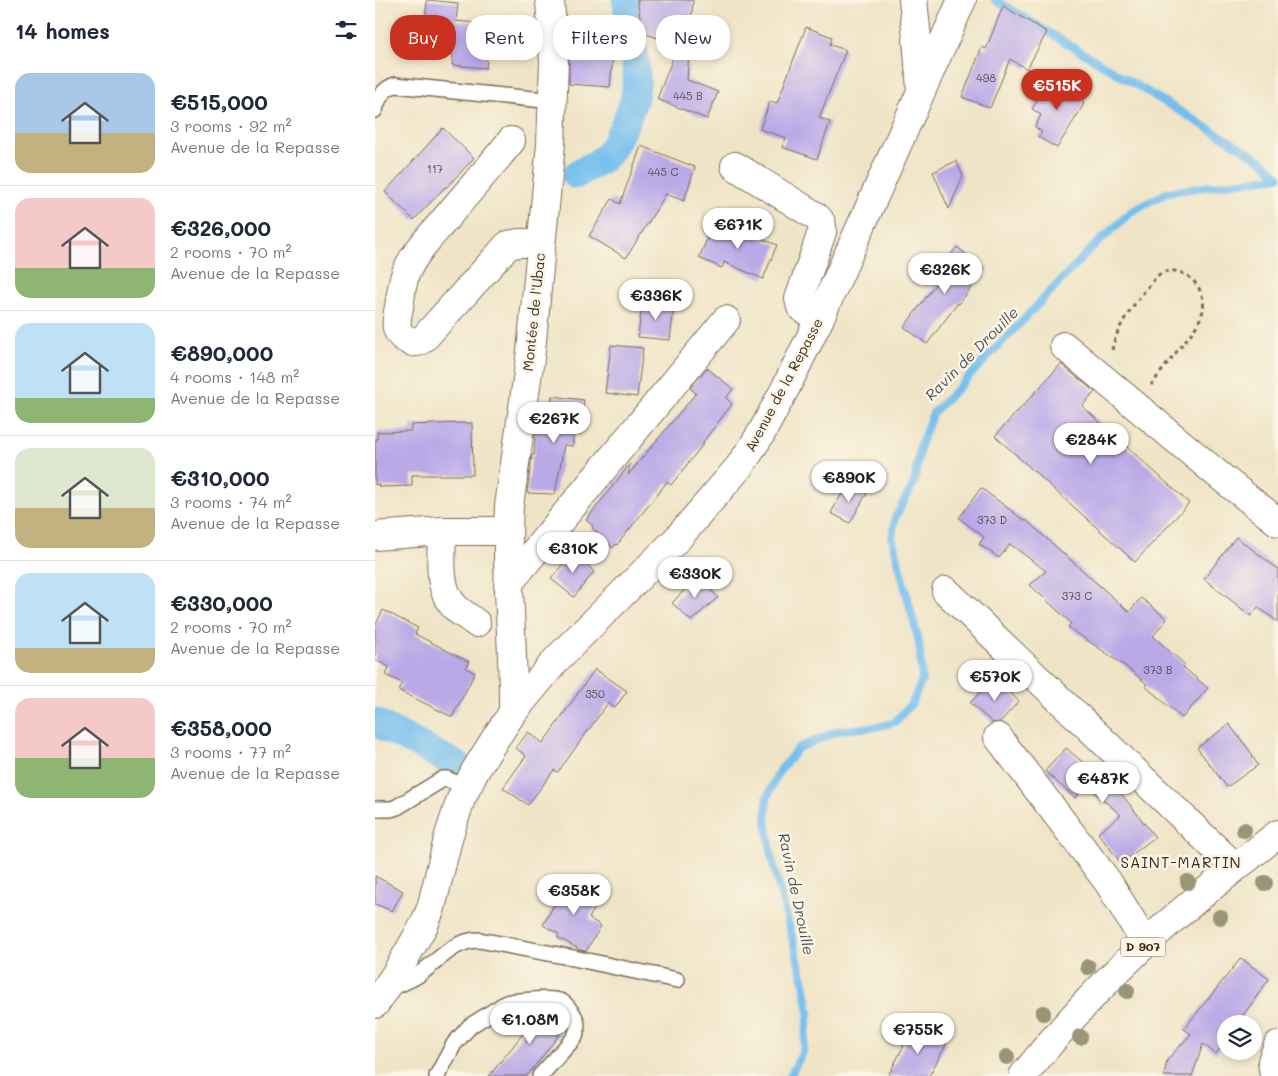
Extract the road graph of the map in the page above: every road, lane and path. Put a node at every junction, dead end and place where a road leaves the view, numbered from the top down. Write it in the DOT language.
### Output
graph roads {
  1 [pos="550,0"];
  2 [pos="913,0"];
  3 [pos="962,0"];
  4 [pos="921,90"];
  5 [pos="553,102"];
  6 [pos="375,110"];
  7 [pos="511,141"];
  8 [pos="735,166"];
  9 [pos="541,243"];
  10 [pos="726,320"];
  11 [pos="819,320"];
  12 [pos="1064,346"];
  13 [pos="1113,387"];
  14 [pos="1136,406"];
  15 [pos="1278,522"];
  16 [pos="442,531"];
  17 [pos="508,531"];
  18 [pos="375,536"];
  19 [pos="508,584"];
  20 [pos="946,591"];
  21 [pos="476,623"];
  22 [pos="513,712"];
  23 [pos="998,737"];
  24 [pos="467,788"];
  25 [pos="375,809"];
  26 [pos="1278,834"];
  27 [pos="1235,867"];
  28 [pos="1146,944"];
  29 [pos="677,980"];
  30 [pos="379,997"];
  31 [pos="1278,1045"];
  32 [pos="437,1076"];
  33 [pos="539,1076"];
  34 [pos="1023,1076"];
  35 [pos="1274,1076"];
  1 -- 5 [label="street, Montée de l'Ubac"];
  2 -- 4 [label="street"];
  3 -- 4 [label="street, Avenue de la Repasse"];
  4 -- 11 [label="street, Avenue de la Repasse"];
  5 -- 6 [label="lane"];
  5 -- 9 [label="street, Montée de l'Ubac"];
  7 -- 9 [label="street"];
  8 -- 11 [label="street"];
  9 -- 17 [label="street, Montée de l'Ubac"];
  10 -- 19 [label="street"];
  11 -- 22 [label="street, Avenue de la Repasse"];
  12 -- 13 [label="street"];
  13 -- 14 [label="street"];
  13 -- 14 [label="path"];
  14 -- 15 [label="street"];
  16 -- 17 [label="street"];
  16 -- 18 [label="street"];
  16 -- 21 [label="street"];
  17 -- 19 [label="street, Montée de l'Ubac"];
  19 -- 22 [label="street, Montée de l'Ubac"];
  20 -- 27 [label="street"];
  22 -- 24 [label="street, Avenue de la Repasse"];
  23 -- 28 [label="street"];
  24 -- 25 [label="lane"];
  24 -- 30 [label="street, Avenue de la Repasse"];
  26 -- 27 [label="street, D 907"];
  27 -- 28 [label="street, D 907"];
  28 -- 34 [label="street, D 907"];
  29 -- 30 [label="lane"];
  31 -- 35 [label="street"];
  32 -- 33 [label="lane"];
}
